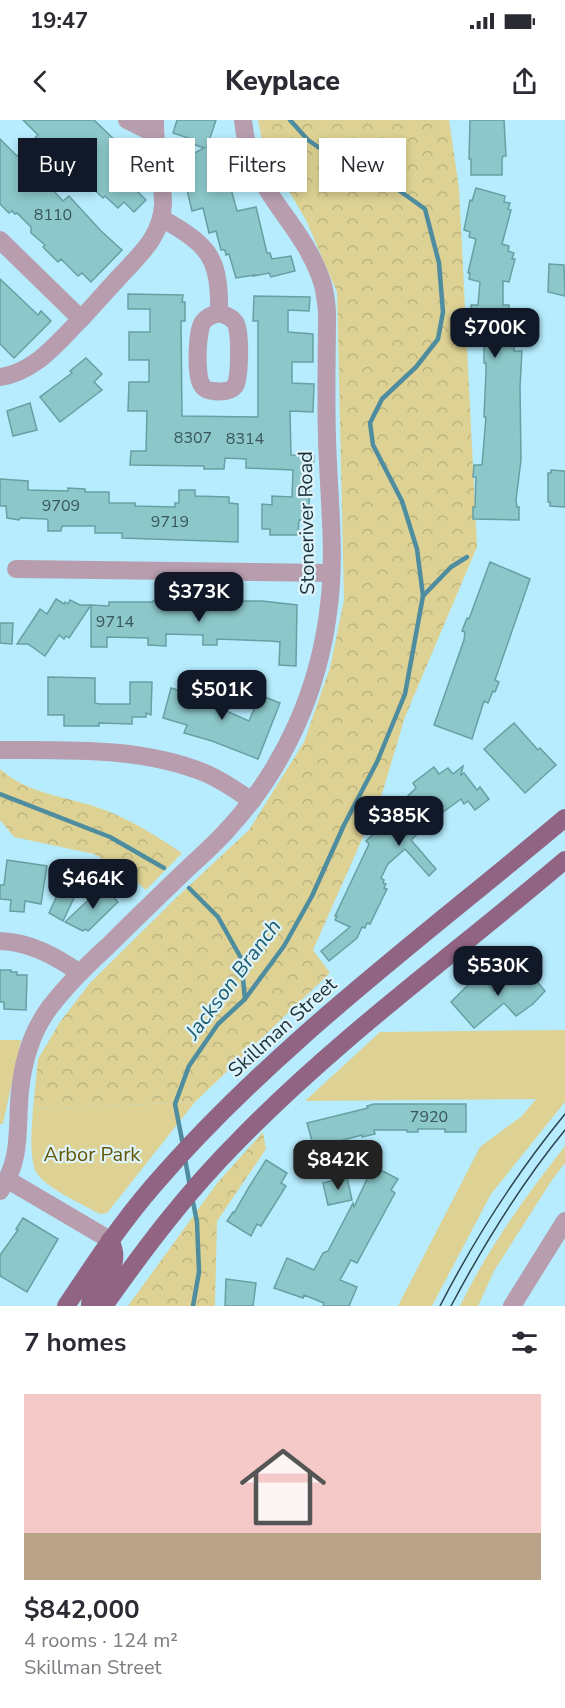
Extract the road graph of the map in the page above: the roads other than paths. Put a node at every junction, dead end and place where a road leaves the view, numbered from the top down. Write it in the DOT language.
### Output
graph roads {
  1 [pos="127,120"];
  2 [pos="243,120"];
  3 [pos="155,127"];
  4 [pos="161,218"];
  5 [pos="0,240"];
  6 [pos="219,313"];
  7 [pos="81,319"];
  8 [pos="0,378"];
  9 [pos="16,569"];
  10 [pos="332,573"];
  11 [pos="0,750"];
  12 [pos="252,801"];
  13 [pos="565,818"];
  14 [pos="565,860"];
  15 [pos="436,923"];
  16 [pos="0,941"];
  17 [pos="457,950"];
  18 [pos="80,973"];
  19 [pos="4,1185"];
  20 [pos="565,1221"];
  21 [pos="110,1240"];
  22 [pos="66,1306"];
  23 [pos="90,1306"];
  24 [pos="104,1306"];
  25 [pos="512,1306"];
  1 -- 3 [label="street"];
  2 -- 10 [label="street, Stoneriver Road"];
  3 -- 4 [label="street"];
  4 -- 6 [label="street"];
  4 -- 7 [label="street"];
  5 -- 7 [label="street"];
  7 -- 8 [label="street"];
  9 -- 10 [label="street"];
  10 -- 12 [label="street, Stoneriver Road"];
  11 -- 12 [label="street"];
  12 -- 18 [label="street, Stoneriver Road"];
  13 -- 15 [label="main road, Skillman Street"];
  14 -- 17 [label="main road"];
  15 -- 17 [label="main road"];
  15 -- 21 [label="main road, Skillman Street"];
  16 -- 18 [label="street"];
  17 -- 24 [label="main road"];
  18 -- 19 [label="street, Stoneriver Road"];
  19 -- 21 [label="street"];
  20 -- 25 [label="street"];
  21 -- 22 [label="main road, Skillman Street"];
  21 -- 23 [label="main road"];
}
